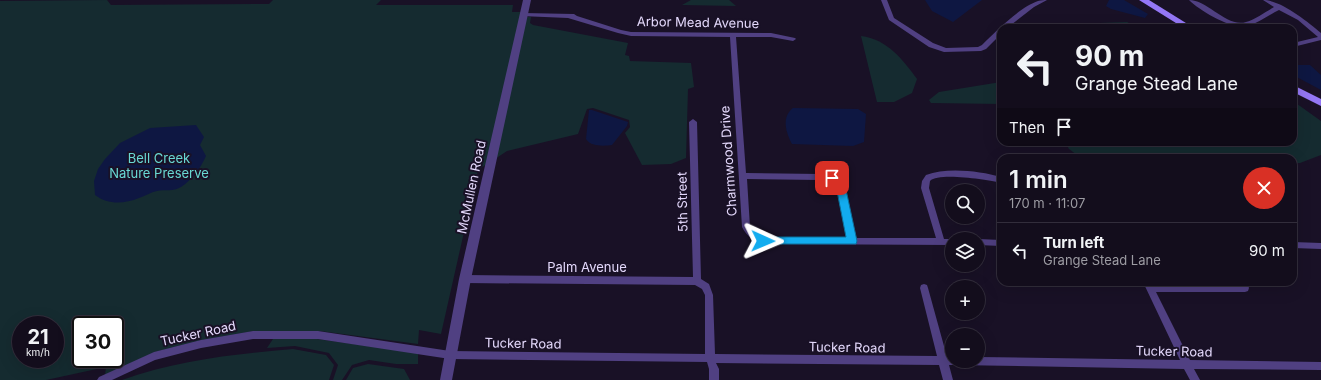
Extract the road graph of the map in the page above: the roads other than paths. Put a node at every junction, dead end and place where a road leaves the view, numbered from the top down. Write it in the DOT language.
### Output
graph roads {
  1 [pos="527,0"];
  2 [pos="884,0"];
  3 [pos="1044,0"];
  4 [pos="1143,0"];
  5 [pos="1192,0"];
  6 [pos="1266,0"];
  7 [pos="1279,7"];
  8 [pos="523,15"];
  9 [pos="1009,24"];
  10 [pos="1183,24"];
  11 [pos="1237,24"];
  12 [pos="1247,24"];
  13 [pos="997,34"];
  14 [pos="733,35"];
  15 [pos="1321,37"];
  16 [pos="793,40"];
  17 [pos="1297,44"];
  18 [pos="1297,90"];
  19 [pos="1321,103"];
  20 [pos="693,122"];
  21 [pos="742,176"];
  22 [pos="997,179"];
  23 [pos="852,241"];
  24 [pos="941,242"];
  25 [pos="945,242"];
  26 [pos="985,242"];
  27 [pos="997,243"];
  28 [pos="1297,246"];
  29 [pos="1321,246"];
  30 [pos="465,279"];
  31 [pos="697,281"];
  32 [pos="1148,286"];
  33 [pos="1180,286"];
  34 [pos="924,288"];
  35 [pos="1245,288"];
  36 [pos="945,347"];
  37 [pos="450,355"];
  38 [pos="710,358"];
  39 [pos="945,361"];
  40 [pos="985,361"];
  41 [pos="1187,364"];
  42 [pos="1321,366"];
  43 [pos="949,368"];
  44 [pos="102,380"];
  45 [pos="446,380"];
  46 [pos="714,380"];
  47 [pos="948,380"];
  48 [pos="1195,380"];
  1 -- 8 [label="street, McMullen Road"];
  2 -- 13 [label="street"];
  3 -- 9 [label="street"];
  4 -- 10 [label="main road"];
  5 -- 11 [label="street"];
  6 -- 7 [label="street"];
  7 -- 12 [label="street"];
  7 -- 15 [label="street"];
  8 -- 14 [label="street, Arbor Mead Avenue"];
  8 -- 30 [label="street, McMullen Road"];
  14 -- 16 [label="street, Arbor Mead Avenue"];
  14 -- 21 [label="street, Charmwood Drive"];
  15 -- 17 [label="street"];
  18 -- 19 [label="main road"];
  20 -- 31 [label="street, 5th Street"];
  21 -- 23 [label="street"];
  21 -- 23 [label="street, Charmwood Drive"];
  22 -- 24 [label="street"];
  23 -- 24 [label="street, Charmwood Drive"];
  24 -- 25 [label="street, Charmwood Drive"];
  26 -- 27 [label="street"];
  28 -- 29 [label="street"];
  30 -- 31 [label="street, Palm Avenue"];
  30 -- 37 [label="street, McMullen Road"];
  31 -- 38 [label="street, Palm Avenue"];
  32 -- 41 [label="street"];
  33 -- 35 [label="street"];
  34 -- 36 [label="street"];
  37 -- 38 [label="street, Tucker Road"];
  37 -- 44 [label="street, Tucker Road"];
  37 -- 45 [label="street, McMullen Road"];
  38 -- 39 [label="street, Tucker Road"];
  38 -- 46 [label="street"];
  40 -- 41 [label="street, Tucker Road"];
  41 -- 42 [label="street, Tucker Road"];
  41 -- 48 [label="street"];
  43 -- 47 [label="street"];
}
